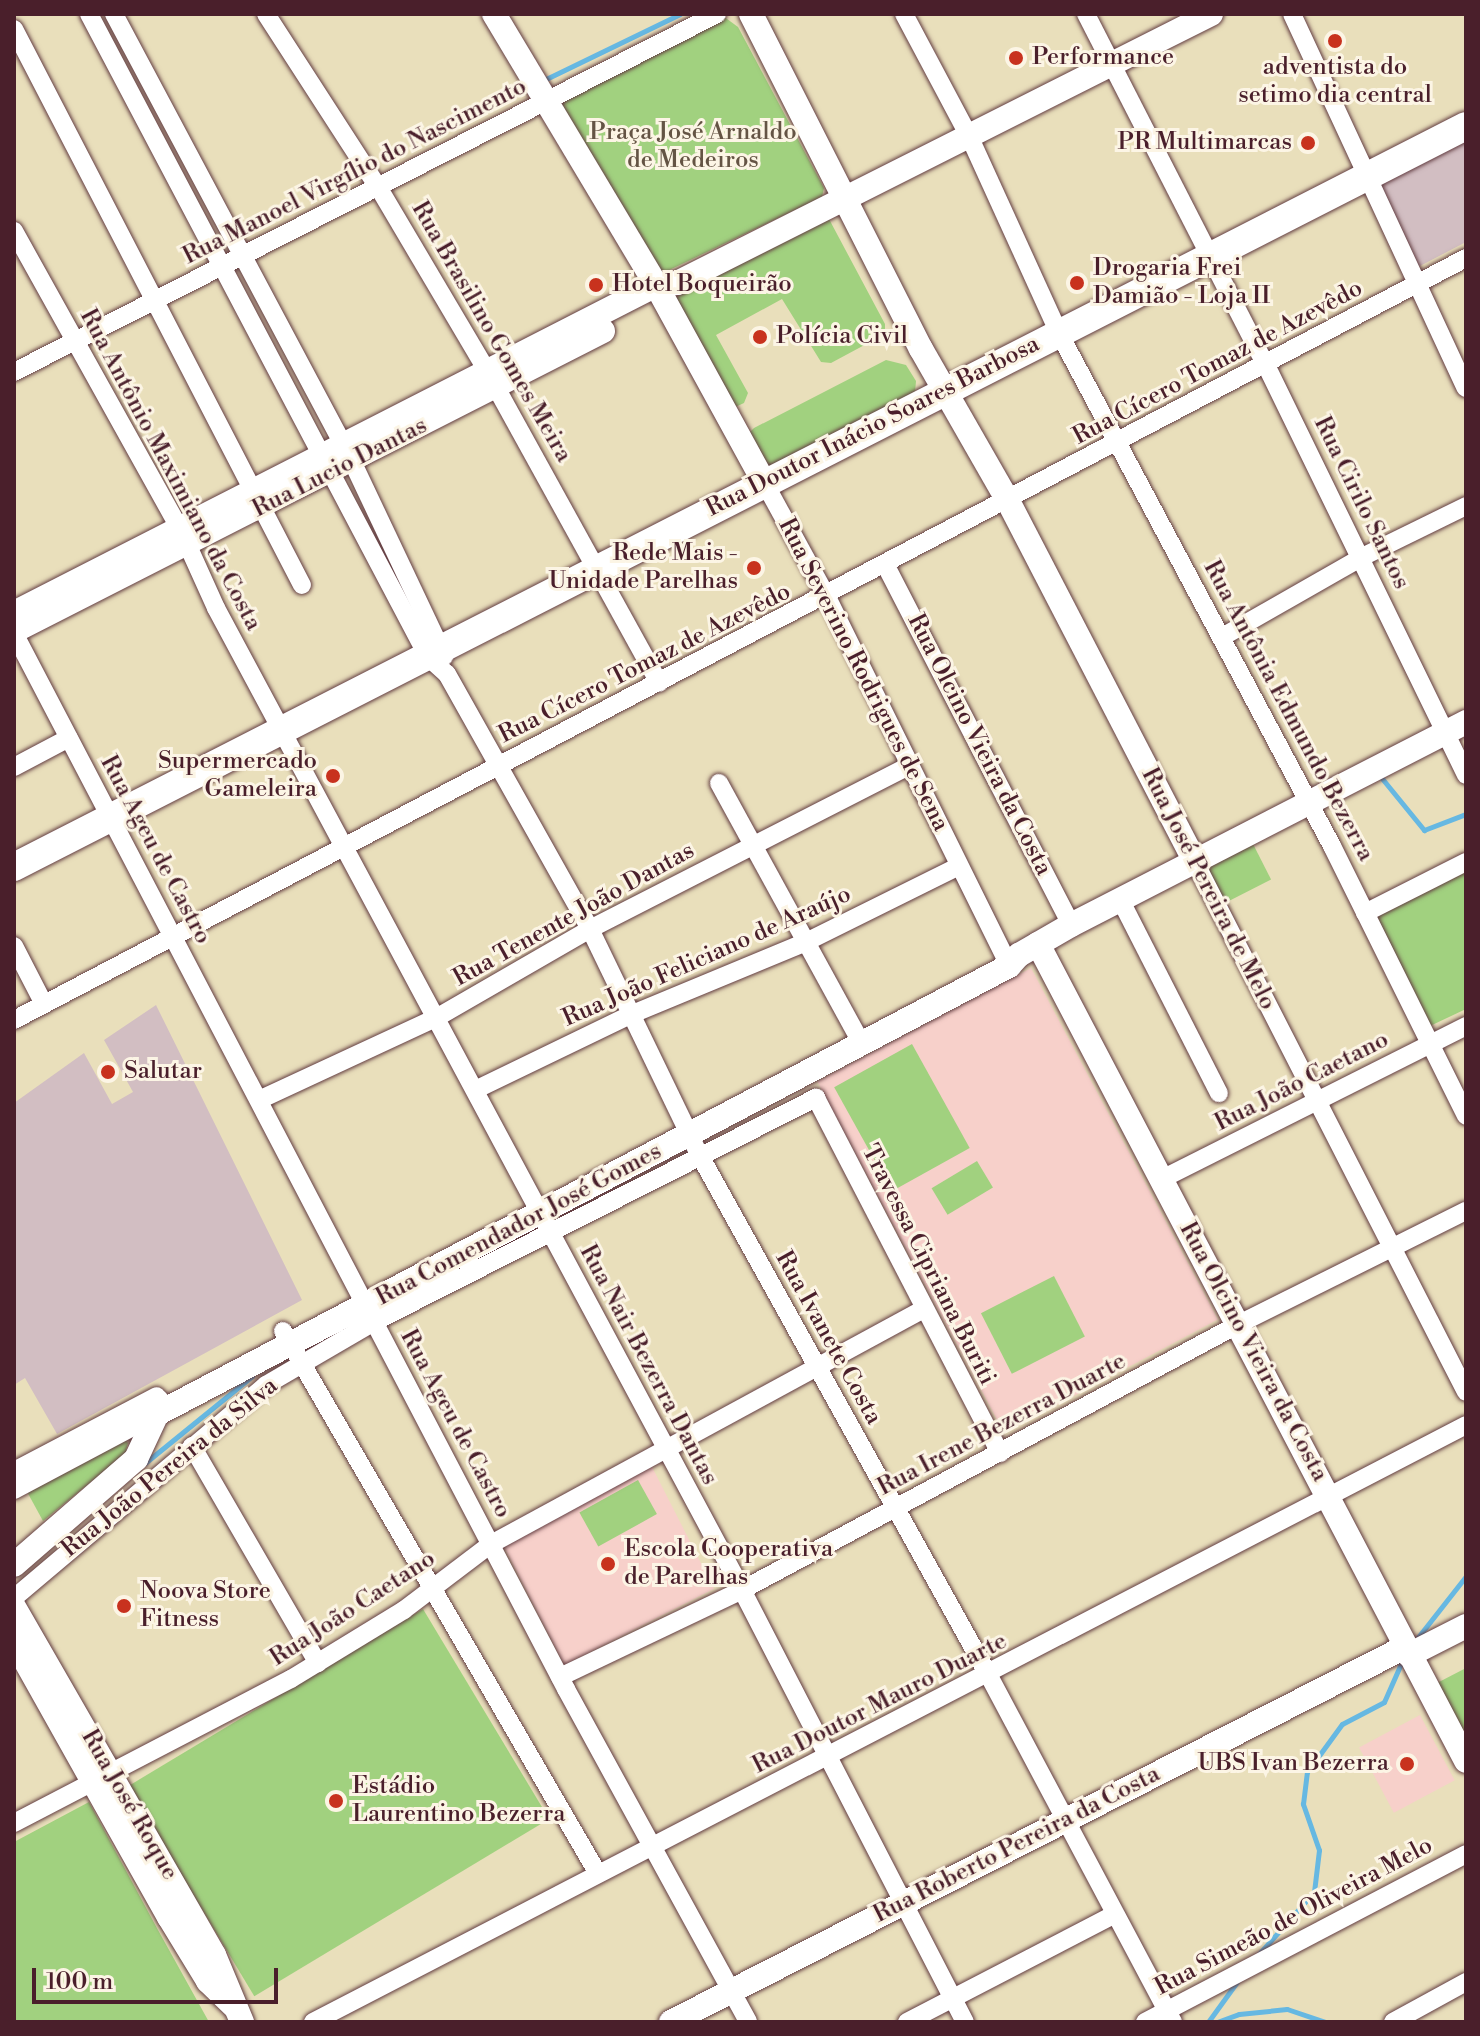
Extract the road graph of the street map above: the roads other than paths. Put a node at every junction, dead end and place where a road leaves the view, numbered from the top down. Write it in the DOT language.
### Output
graph roads {
  1 [pos="89,14"];
  2 [pos="114,14"];
  3 [pos="266,14"];
  4 [pos="494,14"];
  5 [pos="717,14"];
  6 [pos="751,14"];
  7 [pos="904,14"];
  8 [pos="1086,14"];
  9 [pos="1211,14"];
  10 [pos="1292,14"];
  11 [pos="14,29"];
  12 [pos="1112,65"];
  13 [pos="547,102"];
  14 [pos="1466,126"];
  15 [pos="970,138"];
  16 [pos="1364,176"];
  17 [pos="380,190"];
  18 [pos="845,199"];
  19 [pos="14,231"];
  20 [pos="1207,256"];
  21 [pos="239,257"];
  22 [pos="1466,258"];
  23 [pos="220,266"];
  24 [pos="1416,286"];
  25 [pos="666,289"];
  26 [pos="156,301"];
  27 [pos="1059,333"];
  28 [pos="76,342"];
  29 [pos="290,353"];
  30 [pos="272,362"];
  31 [pos="1266,365"];
  32 [pos="14,372"];
  33 [pos="492,380"];
  34 [pos="1466,388"];
  35 [pos="944,389"];
  36 [pos="1120,442"];
  37 [pos="337,458"];
  38 [pos="764,482"];
  39 [pos="257,499"];
  40 [pos="1008,501"];
  41 [pos="1466,506"];
  42 [pos="184,537"];
  43 [pos="1362,557"];
  44 [pos="886,566"];
  45 [pos="599,567"];
  46 [pos="302,585"];
  47 [pos="827,597"];
  48 [pos="14,613"];
  49 [pos="14,632"];
  50 [pos="1222,637"];
  51 [pos="439,661"];
  52 [pos="659,683"];
  53 [pos="1456,727"];
  54 [pos="283,733"];
  55 [pos="69,738"];
  56 [pos="909,766"];
  57 [pos="14,767"];
  58 [pos="500,767"];
  59 [pos="1466,775"];
  60 [pos="719,783"];
  61 [pos="1308,802"];
  62 [pos="110,818"];
  63 [pos="754,846"];
  64 [pos="344,848"];
  65 [pos="1195,862"];
  66 [pos="1466,862"];
  67 [pos="959,866"];
  68 [pos="14,867"];
  69 [pos="1120,899"];
  70 [pos="1365,913"];
  71 [pos="1071,925"];
  72 [pos="590,929"];
  73 [pos="175,936"];
  74 [pos="806,942"];
  75 [pos="14,946"];
  76 [pos="1018,955"];
  77 [pos="44,1004"];
  78 [pos="630,1015"];
  79 [pos="436,1018"];
  80 [pos="14,1020"];
  81 [pos="1466,1026"];
  82 [pos="858,1038"];
  83 [pos="1431,1044"];
  84 [pos="475,1090"];
  85 [pos="1219,1093"];
  86 [pos="259,1100"];
  87 [pos="1319,1102"];
  88 [pos="1466,1116"];
  89 [pos="691,1136"];
  90 [pos="1160,1180"];
  91 [pos="1466,1211"];
  92 [pos="540,1216"];
  93 [pos="1390,1248"];
  94 [pos="366,1307"];
  95 [pos="922,1310"];
  96 [pos="1239,1324"];
  97 [pos="292,1346"];
  98 [pos="817,1367"];
  99 [pos="1466,1392"];
  100 [pos="157,1405"];
  101 [pos="1466,1425"];
  102 [pos="664,1445"];
  103 [pos="192,1446"];
  104 [pos="1000,1453"];
  105 [pos="14,1471"];
  106 [pos="14,1490"];
  107 [pos="1330,1499"];
  108 [pos="896,1510"];
  109 [pos="491,1544"];
  110 [pos="14,1565"];
  111 [pos="435,1588"];
  112 [pos="742,1590"];
  113 [pos="14,1598"];
  114 [pos="14,1607"];
  115 [pos="1466,1626"];
  116 [pos="14,1641"];
  117 [pos="1407,1651"];
  118 [pos="318,1663"];
  119 [pos="989,1676"];
  120 [pos="560,1677"];
  121 [pos="828,1758"];
  122 [pos="1466,1761"];
  123 [pos="104,1777"];
  124 [pos="1065,1818"];
  125 [pos="14,1823"];
  126 [pos="654,1846"];
  127 [pos="1466,1854"];
  128 [pos="597,1872"];
  129 [pos="906,1903"];
  130 [pos="1115,1914"];
  131 [pos="1466,1982"];
  132 [pos="731,1990"];
  133 [pos="953,1998"];
  134 [pos="239,2014"];
  135 [pos="1170,2016"];
  136 [pos="313,2022"];
  137 [pos="671,2022"];
  138 [pos="748,2022"];
  139 [pos="907,2022"];
  140 [pos="965,2022"];
  141 [pos="1145,2022"];
  142 [pos="1393,2022"];
  1 -- 23 [label="street"];
  2 -- 21 [label="street"];
  3 -- 17 [label="street, Rua Brasilino Gomes Meira"];
  4 -- 13 [label="street, Rua Severino Rodrigues de Sena"];
  5 -- 13 [label="street, Rua Manoel Virgílio do Nascimento"];
  6 -- 18 [label="street, Rua José Pereira de Melo"];
  7 -- 15 [label="street, Rua Antônia Edmundo Bezerra"];
  8 -- 12 [label="street, Rua Cirilo Santos"];
  9 -- 12 [label="street, Rua Lucio Dantas"];
  10 -- 16 [label="street"];
  11 -- 26 [label="street"];
  12 -- 15 [label="street, Rua Lucio Dantas"];
  12 -- 20 [label="street, Rua Cirilo Santos"];
  13 -- 17 [label="street, Rua Manoel Virgílio do Nascimento"];
  13 -- 25 [label="street, Rua Severino Rodrigues de Sena"];
  14 -- 16 [label="main road, Rua Doutor Inácio Soares Barbosa"];
  15 -- 18 [label="street, Rua Lucio Dantas"];
  15 -- 27 [label="street, Rua Antônia Edmundo Bezerra"];
  16 -- 20 [label="main road, Rua Doutor Inácio Soares Barbosa"];
  16 -- 24 [label="street"];
  17 -- 21 [label="street, Rua Manoel Virgílio do Nascimento"];
  17 -- 33 [label="street, Rua Brasilino Gomes Meira"];
  18 -- 25 [label="street, Rua Lucio Dantas"];
  18 -- 35 [label="street, Rua José Pereira de Melo"];
  19 -- 28 [label="street, Rua Antônio Maximiano da Costa"];
  20 -- 27 [label="main road, Rua Doutor Inácio Soares Barbosa"];
  20 -- 31 [label="street, Rua Cirilo Santos"];
  21 -- 23 [label="street, Rua Manoel Virgílio do Nascimento"];
  21 -- 29 [label="street"];
  22 -- 24 [label="street, Rua Cícero Tomaz de Azevêdo"];
  23 -- 26 [label="street, Rua Manoel Virgílio do Nascimento"];
  23 -- 30 [label="street"];
  24 -- 31 [label="street, Rua Cícero Tomaz de Azevêdo"];
  24 -- 34 [label="street"];
  25 -- 33 [label="street, Rua Lucio Dantas"];
  25 -- 38 [label="street, Rua Severino Rodrigues de Sena"];
  26 -- 28 [label="street, Rua Manoel Virgílio do Nascimento"];
  26 -- 39 [label="street"];
  27 -- 35 [label="main road, Rua Doutor Inácio Soares Barbosa"];
  27 -- 36 [label="street, Rua Antônia Edmundo Bezerra"];
  28 -- 32 [label="street, Rua Manoel Virgílio do Nascimento"];
  28 -- 42 [label="street, Rua Antônio Maximiano da Costa"];
  29 -- 30 [label="street"];
  29 -- 37 [label="street"];
  30 -- 37 [label="street"];
  31 -- 36 [label="street, Rua Cícero Tomaz de Azevêdo"];
  31 -- 43 [label="street, Rua Cirilo Santos"];
  33 -- 37 [label="street, Rua Lucio Dantas"];
  33 -- 45 [label="street, Rua Brasilino Gomes Meira"];
  35 -- 38 [label="main road, Rua Doutor Inácio Soares Barbosa"];
  35 -- 40 [label="street, Rua José Pereira de Melo"];
  36 -- 40 [label="street, Rua Cícero Tomaz de Azevêdo"];
  36 -- 50 [label="street, Rua Antônia Edmundo Bezerra"];
  37 -- 39 [label="street, Rua Lucio Dantas"];
  37 -- 51 [label="street, Rua Ivanete Costa"];
  38 -- 45 [label="main road, Rua Doutor Inácio Soares Barbosa"];
  38 -- 47 [label="street, Rua Severino Rodrigues de Sena"];
  39 -- 42 [label="street, Rua Lucio Dantas"];
  39 -- 46 [label="street"];
  40 -- 44 [label="street, Rua Cícero Tomaz de Azevêdo"];
  40 -- 65 [label="street, Rua José Pereira de Melo"];
  41 -- 43 [label="street"];
  42 -- 48 [label="street, Rua Lucio Dantas"];
  42 -- 49 [label="street, Rua Lucio Dantas"];
  42 -- 54 [label="street, Rua Antônio Maximiano da Costa"];
  43 -- 50 [label="street"];
  43 -- 53 [label="street, Rua Cirilo Santos"];
  44 -- 47 [label="street, Rua Cícero Tomaz de Azevêdo"];
  44 -- 71 [label="street, Rua Olcino Vieira da Costa"];
  45 -- 51 [label="main road, Rua Doutor Inácio Soares Barbosa"];
  45 -- 52 [label="street, Rua Brasilino Gomes Meira"];
  47 -- 52 [label="street, Rua Cícero Tomaz de Azevêdo"];
  47 -- 56 [label="street, Rua Severino Rodrigues de Sena"];
  49 -- 55 [label="street, Rua Ageu de Castro"];
  50 -- 61 [label="street, Rua Antônia Edmundo Bezerra"];
  51 -- 54 [label="main road, Rua Doutor Inácio Soares Barbosa"];
  51 -- 58 [label="street, Rua Ivanete Costa"];
  52 -- 58 [label="street, Rua Cícero Tomaz de Azevêdo"];
  53 -- 59 [label="street, Rua Cirilo Santos"];
  53 -- 61 [label="street, Rua Comendador José Gomes"];
  54 -- 62 [label="main road, Rua Doutor Inácio Soares Barbosa"];
  54 -- 64 [label="street, Rua Nair Bezerra Dantas"];
  55 -- 57 [label="street"];
  55 -- 62 [label="street, Rua Ageu de Castro"];
  56 -- 63 [label="street, Rua Tenente João Dantas"];
  56 -- 67 [label="street, Rua Severino Rodrigues de Sena"];
  58 -- 64 [label="street, Rua Cícero Tomaz de Azevêdo"];
  58 -- 72 [label="street, Rua Ivanete Costa"];
  60 -- 63 [label="street"];
  61 -- 65 [label="street, Rua Comendador José Gomes"];
  61 -- 70 [label="street, Rua Antônia Edmundo Bezerra"];
  62 -- 68 [label="main road, Rua Doutor Inácio Soares Barbosa"];
  62 -- 73 [label="street, Rua Ageu de Castro"];
  63 -- 72 [label="street, Rua Tenente João Dantas"];
  63 -- 74 [label="street"];
  64 -- 73 [label="street, Rua Cícero Tomaz de Azevêdo"];
  64 -- 79 [label="street, Rua Nair Bezerra Dantas"];
  65 -- 69 [label="street, Rua Comendador José Gomes"];
  65 -- 87 [label="street, Rua José Pereira de Melo"];
  66 -- 70 [label="street"];
  67 -- 74 [label="street, Rua João Feliciano de Araújo"];
  67 -- 76 [label="street, Rua Severino Rodrigues de Sena"];
  69 -- 71 [label="street, Rua Comendador José Gomes"];
  69 -- 85 [label="street"];
  70 -- 83 [label="street, Rua Antônia Edmundo Bezerra"];
  71 -- 76 [label="street, Rua Comendador José Gomes"];
  72 -- 78 [label="street, Rua Ivanete Costa"];
  72 -- 79 [label="street, Rua Tenente João Dantas"];
  73 -- 77 [label="street, Rua Cícero Tomaz de Azevêdo"];
  73 -- 86 [label="street, Rua Ageu de Castro"];
  74 -- 78 [label="street, Rua João Feliciano de Araújo"];
  74 -- 82 [label="street"];
  75 -- 77 [label="street"];
  76 -- 82 [label="street, Rua Comendador José Gomes"];
  76 -- 90 [label="street, Rua Olcino Vieira da Costa"];
  77 -- 80 [label="street, Rua Cícero Tomaz de Azevêdo"];
  78 -- 84 [label="street, Rua João Feliciano de Araújo"];
  78 -- 89 [label="street, Rua Ivanete Costa"];
  79 -- 84 [label="street, Rua Nair Bezerra Dantas"];
  79 -- 86 [label="street, Rua Tenente João Dantas"];
  81 -- 83 [label="street, Rua João Caetano"];
  82 -- 89 [label="street, Rua Comendador José Gomes"];
  83 -- 87 [label="street, Rua João Caetano"];
  83 -- 88 [label="street, Rua Antônia Edmundo Bezerra"];
  84 -- 92 [label="street, Rua Nair Bezerra Dantas"];
  86 -- 94 [label="street, Rua Ageu de Castro"];
  87 -- 90 [label="street, Rua João Caetano"];
  87 -- 93 [label="street, Rua José Pereira de Melo"];
  89 -- 92 [label="street, Rua Comendador José Gomes"];
  89 -- 95 [label="street, Travessa Cipriana Buriti"];
  89 -- 98 [label="street, Rua Ivanete Costa"];
  90 -- 96 [label="street, Rua Olcino Vieira da Costa"];
  91 -- 93 [label="street, Rua Irene Bezerra Duarte"];
  92 -- 94 [label="street, Rua Comendador José Gomes"];
  92 -- 102 [label="street, Rua Nair Bezerra Dantas"];
  93 -- 96 [label="street, Rua Irene Bezerra Duarte"];
  93 -- 99 [label="street, Rua José Pereira de Melo"];
  94 -- 97 [label="street, Rua Comendador José Gomes"];
  94 -- 109 [label="street, Rua Ageu de Castro"];
  95 -- 98 [label="street, Rua João Caetano"];
  95 -- 104 [label="street, Travessa Cipriana Buriti"];
  96 -- 104 [label="street, Rua Irene Bezerra Duarte"];
  96 -- 107 [label="street, Rua Olcino Vieira da Costa"];
  97 -- 100 [label="street, Rua Comendador José Gomes"];
  97 -- 103 [label="street, Rua João Pereira da Silva"];
  97 -- 111 [label="street"];
  98 -- 102 [label="street, Rua João Caetano"];
  98 -- 108 [label="street, Rua Ivanete Costa"];
  100 -- 105 [label="street, Rua Comendador José Gomes"];
  100 -- 106 [label="street, Rua Comendador José Gomes"];
  100 -- 110 [label="street, Rua João Pereira da Silva"];
  101 -- 107 [label="street, Rua Doutor Mauro Duarte"];
  102 -- 109 [label="street, Rua João Caetano"];
  102 -- 112 [label="street, Rua Nair Bezerra Dantas"];
  103 -- 113 [label="street, Rua João Pereira da Silva"];
  103 -- 118 [label="street"];
  104 -- 108 [label="street, Rua Irene Bezerra Duarte"];
  107 -- 117 [label="street, Rua Olcino Vieira da Costa"];
  107 -- 119 [label="street, Rua Doutor Mauro Duarte"];
  108 -- 112 [label="street, Rua Irene Bezerra Duarte"];
  108 -- 119 [label="street, Rua Ivanete Costa"];
  109 -- 111 [label="street, Rua João Caetano"];
  109 -- 120 [label="street, Rua Ageu de Castro"];
  111 -- 118 [label="street, Rua João Caetano"];
  111 -- 128 [label="street"];
  112 -- 120 [label="street, Rua Irene Bezerra Duarte"];
  112 -- 121 [label="street, Rua Nair Bezerra Dantas"];
  114 -- 123 [label="street, Rua José Roque"];
  115 -- 117 [label="street, Rua Roberto Pereira da Costa"];
  116 -- 123 [label="street, Rua José Roque"];
  117 -- 122 [label="street, Rua Olcino Vieira da Costa"];
  117 -- 124 [label="street, Rua Roberto Pereira da Costa"];
  118 -- 123 [label="street, Rua João Caetano"];
  119 -- 121 [label="street, Rua Doutor Mauro Duarte"];
  119 -- 124 [label="street, Rua Ivanete Costa"];
  120 -- 126 [label="street, Rua Ageu de Castro"];
  121 -- 126 [label="street, Rua Doutor Mauro Duarte"];
  121 -- 129 [label="street, Rua Nair Bezerra Dantas"];
  123 -- 125 [label="street, Rua João Caetano"];
  123 -- 134 [label="street, Rua José Roque"];
  124 -- 129 [label="street, Rua Roberto Pereira da Costa"];
  124 -- 130 [label="street, Rua Ivanete Costa"];
  126 -- 128 [label="street, Rua Doutor Mauro Duarte"];
  126 -- 132 [label="street, Rua Ageu de Castro"];
  127 -- 135 [label="street, Rua Simeão de Oliveira Melo"];
  128 -- 136 [label="street, Rua Doutor Mauro Duarte"];
  129 -- 132 [label="street, Rua Roberto Pereira da Costa"];
  129 -- 133 [label="street, Rua Nair Bezerra Dantas"];
  130 -- 133 [label="street"];
  130 -- 135 [label="street, Rua Ivanete Costa"];
  131 -- 142 [label="street"];
  132 -- 137 [label="street, Rua Roberto Pereira da Costa"];
  132 -- 138 [label="street, Rua Ageu de Castro"];
  133 -- 139 [label="street"];
  133 -- 140 [label="street, Rua Nair Bezerra Dantas"];
  135 -- 141 [label="street, Rua Simeão de Oliveira Melo"];
}
